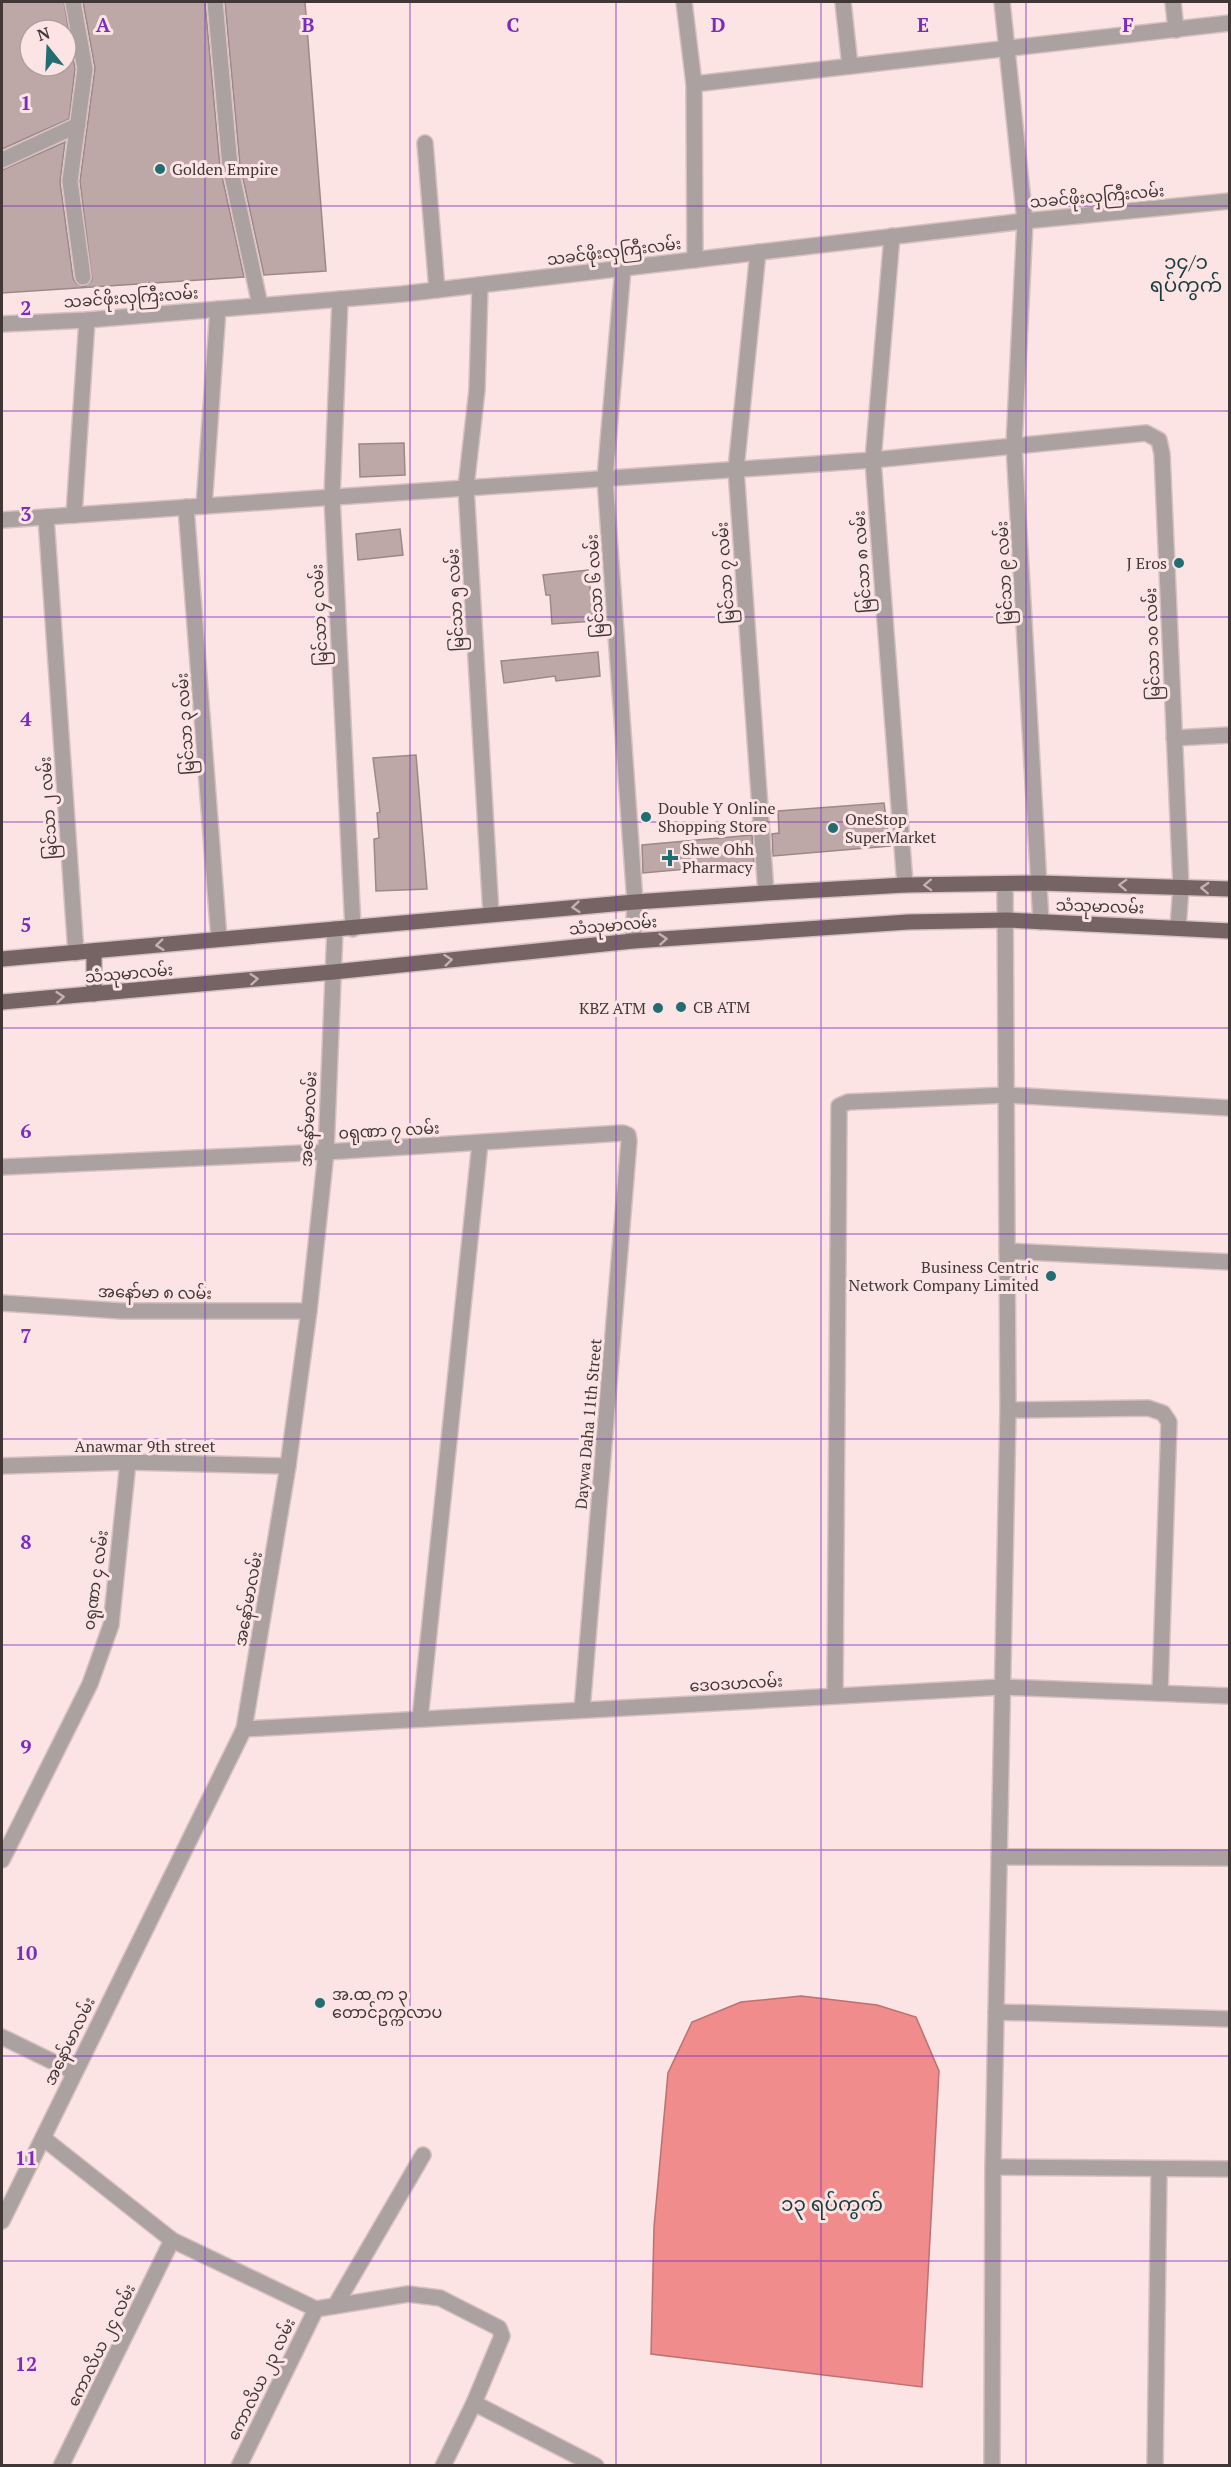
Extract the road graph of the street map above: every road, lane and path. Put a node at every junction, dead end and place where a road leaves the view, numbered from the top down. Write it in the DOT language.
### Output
graph roads {
  1 [pos="73,2"];
  2 [pos="215,2"];
  3 [pos="684,2"];
  4 [pos="843,2"];
  5 [pos="1002,2"];
  6 [pos="1173,2"];
  7 [pos="1230,23"];
  8 [pos="1176,30"];
  9 [pos="1006,48"];
  10 [pos="850,66"];
  11 [pos="694,84"];
  12 [pos="78,125"];
  13 [pos="425,143"];
  14 [pos="2,160"];
  15 [pos="1230,201"];
  16 [pos="1025,220"];
  17 [pos="892,236"];
  18 [pos="758,252"];
  19 [pos="695,260"];
  20 [pos="623,268"];
  21 [pos="83,277"];
  22 [pos="480,285"];
  23 [pos="437,290"];
  24 [pos="340,299"];
  25 [pos="260,305"];
  26 [pos="218,309"];
  27 [pos="87,320"];
  28 [pos="2,324"];
  29 [pos="1014,445"];
  30 [pos="873,460"];
  31 [pos="736,469"];
  32 [pos="605,478"];
  33 [pos="466,487"];
  34 [pos="332,497"];
  35 [pos="204,506"];
  36 [pos="186,507"];
  37 [pos="74,515"];
  38 [pos="46,517"];
  39 [pos="2,520"];
  40 [pos="1230,735"];
  41 [pos="1174,738"];
  42 [pos="1040,882"];
  43 [pos="1005,884"];
  44 [pos="905,885"];
  45 [pos="1181,887"];
  46 [pos="1230,889"];
  47 [pos="766,892"];
  48 [pos="635,902"];
  49 [pos="491,914"];
  50 [pos="1007,920"];
  51 [pos="1041,922"];
  52 [pos="1178,927"];
  53 [pos="353,928"];
  54 [pos="335,929"];
  55 [pos="1230,931"];
  56 [pos="219,939"];
  57 [pos="633,941"];
  58 [pos="94,951"];
  59 [pos="76,953"];
  60 [pos="2,959"];
  61 [pos="333,972"];
  62 [pos="94,994"];
  63 [pos="2,1002"];
  64 [pos="1007,1095"];
  65 [pos="1230,1108"];
  66 [pos="629,1141"];
  67 [pos="480,1143"];
  68 [pos="326,1152"];
  69 [pos="2,1167"];
  70 [pos="1007,1251"];
  71 [pos="1230,1262"];
  72 [pos="2,1303"];
  73 [pos="309,1311"];
  74 [pos="1008,1410"];
  75 [pos="128,1462"];
  76 [pos="2,1466"];
  77 [pos="288,1466"];
  78 [pos="1002,1687"];
  79 [pos="1160,1693"];
  80 [pos="836,1695"];
  81 [pos="1230,1696"];
  82 [pos="582,1710"];
  83 [pos="420,1719"];
  84 [pos="244,1729"];
  85 [pos="999,1857"];
  86 [pos="1230,1858"];
  87 [pos="2,1860"];
  88 [pos="996,2012"];
  89 [pos="1230,2019"];
  90 [pos="2,2037"];
  91 [pos="74,2072"];
  92 [pos="43,2138"];
  93 [pos="423,2155"];
  94 [pos="993,2167"];
  95 [pos="1230,2169"];
  96 [pos="1159,2170"];
  97 [pos="2,2221"];
  98 [pos="172,2240"];
  99 [pos="335,2306"];
  100 [pos="316,2309"];
  101 [pos="474,2403"];
  102 [pos="62,2466"];
  103 [pos="239,2466"];
  104 [pos="443,2466"];
  105 [pos="597,2466"];
  106 [pos="992,2466"];
  107 [pos="1155,2466"];
  1 -- 12 [label="street"];
  2 -- 25 [label="street"];
  3 -- 11 [label="street"];
  4 -- 10 [label="street"];
  5 -- 9 [label="street, မြင်သာ ၉ လမ်း"];
  6 -- 8 [label="street"];
  7 -- 8 [label="street"];
  8 -- 9 [label="street"];
  9 -- 10 [label="street"];
  9 -- 16 [label="street, မြင်သာ ၉ လမ်း"];
  10 -- 11 [label="street"];
  11 -- 19 [label="street"];
  12 -- 14 [label="street"];
  12 -- 21 [label="street"];
  13 -- 23 [label="street"];
  15 -- 16 [label="street, သခင်ဖိုးလှကြီးလမ်း"];
  16 -- 17 [label="street, သခင်ဖိုးလှကြီးလမ်း"];
  16 -- 29 [label="street, မြင်သာ ၉ လမ်း"];
  17 -- 18 [label="street, သခင်ဖိုးလှကြီးလမ်း"];
  17 -- 30 [label="street, မြင်သာ ၈ လမ်း"];
  18 -- 19 [label="street, သခင်ဖိုးလှကြီးလမ်း"];
  18 -- 31 [label="street, မြင်သာ ၇ လမ်း"];
  19 -- 20 [label="street, သခင်ဖိုးလှကြီးလမ်း"];
  20 -- 22 [label="street, သခင်ဖိုးလှကြီးလမ်း"];
  20 -- 32 [label="street, မြင်သာ ၆ လမ်း"];
  22 -- 23 [label="street, သခင်ဖိုးလှကြီးလမ်း"];
  22 -- 33 [label="street, မြင်သာ ၅ လမ်း"];
  23 -- 24 [label="street, သခင်ဖိုးလှကြီးလမ်း"];
  24 -- 25 [label="street, သခင်ဖိုးလှကြီးလမ်း"];
  24 -- 34 [label="street, မြင်သာ ၄ လမ်း"];
  25 -- 26 [label="street, သခင်ဖိုးလှကြီးလမ်း"];
  26 -- 27 [label="street, သခင်ဖိုးလှကြီးလမ်း"];
  26 -- 35 [label="street"];
  27 -- 28 [label="street, သခင်ဖိုးလှကြီးလမ်း"];
  27 -- 37 [label="street"];
  29 -- 30 [label="street"];
  29 -- 41 [label="street, မြင်သာ ၁၀ လမ်း"];
  29 -- 42 [label="street, မြင်သာ ၉ လမ်း"];
  30 -- 31 [label="street"];
  30 -- 44 [label="street, မြင်သာ ၈ လမ်း"];
  31 -- 32 [label="street"];
  31 -- 47 [label="street, မြင်သာ ၇ လမ်း"];
  32 -- 33 [label="street"];
  32 -- 48 [label="street, မြင်သာ ၆ လမ်း"];
  33 -- 34 [label="street"];
  33 -- 49 [label="street, မြင်သာ ၅ လမ်း"];
  34 -- 35 [label="street"];
  34 -- 53 [label="street, မြင်သာ ၄ လမ်း"];
  35 -- 36 [label="street"];
  36 -- 37 [label="street"];
  36 -- 56 [label="street, မြင်သာ ၃ လမ်း"];
  37 -- 38 [label="street"];
  38 -- 39 [label="street"];
  38 -- 59 [label="street, မြင်သာ ၂ လမ်း"];
  40 -- 41 [label="street"];
  41 -- 45 [label="street, မြင်သာ ၁၀ လမ်း"];
  42 -- 43 [label="main road, သံသုမာလမ်း"];
  45 -- 42 [label="main road, သံသုမာလမ်း, one-way"];
  42 -- 51 [label="street, မြင်သာ ၉ လမ်း"];
  43 -- 44 [label="main road, သံသုမာလမ်း, one-way"];
  43 -- 50 [label="street"];
  44 -- 47 [label="main road, သံသုမာလမ်း"];
  46 -- 45 [label="main road, သံသုမာလမ်း, one-way"];
  45 -- 52 [label="street, မြင်သာ ၁၀ လမ်း"];
  47 -- 48 [label="main road, သံသုမာလမ်း"];
  48 -- 49 [label="main road, သံသုမာလမ်း, one-way"];
  48 -- 57 [label="street, မြင်သာ ၆ လမ်း"];
  49 -- 53 [label="main road, သံသုမာလမ်း"];
  50 -- 51 [label="main road, သံသုမာလမ်း"];
  57 -- 50 [label="main road, သံသုမာလမ်း, one-way"];
  50 -- 64 [label="street"];
  51 -- 52 [label="main road, သံသုမာလမ်း"];
  52 -- 55 [label="main road, သံသုမာလမ်း"];
  53 -- 54 [label="main road, သံသုမာလမ်း"];
  54 -- 56 [label="main road, သံသုမာလမ်း"];
  54 -- 61 [label="street, အနော်မာလမ်း"];
  56 -- 58 [label="main road, သံသုမာလမ်း, one-way"];
  61 -- 57 [label="main road, သံသုမာလမ်း, one-way"];
  58 -- 59 [label="main road, သံသုမာလမ်း"];
  58 -- 62 [label="main road"];
  59 -- 60 [label="main road, သံသုမာလမ်း"];
  62 -- 61 [label="main road, သံသုမာလမ်း, one-way"];
  61 -- 68 [label="street, အနော်မာလမ်း"];
  63 -- 62 [label="main road, သံသုမာလမ်း, one-way"];
  64 -- 65 [label="street"];
  64 -- 70 [label="street"];
  64 -- 80 [label="street"];
  66 -- 67 [label="street, ၀ရုဏာ ၇ လမ်း"];
  66 -- 82 [label="street, Daywa Daha 11th Street"];
  67 -- 68 [label="street, ၀ရုဏာ ၇ လမ်း"];
  67 -- 83 [label="street"];
  68 -- 69 [label="street, ၀ရုဏာ ၇ လမ်း"];
  68 -- 73 [label="street, အနော်မာလမ်း"];
  70 -- 71 [label="street"];
  70 -- 74 [label="street"];
  72 -- 73 [label="street, အနော်မာ ၈ လမ်း"];
  73 -- 77 [label="street, အနော်မာလမ်း"];
  74 -- 78 [label="street"];
  74 -- 79 [label="street"];
  75 -- 76 [label="street, Anawmar 9th street"];
  75 -- 77 [label="street, Anawmar 9th street"];
  75 -- 87 [label="street, ၀ရုဏာ ၄ လမ်း"];
  77 -- 84 [label="street, အနော်မာလမ်း"];
  78 -- 79 [label="street, ဒေဝဒဟလမ်း"];
  78 -- 80 [label="street, ဒေဝဒဟလမ်း"];
  78 -- 85 [label="street"];
  79 -- 81 [label="street, ဒေဝဒဟလမ်း"];
  80 -- 82 [label="street, ဒေဝဒဟလမ်း"];
  82 -- 83 [label="street, ဒေဝဒဟလမ်း"];
  83 -- 84 [label="street, ဒေဝဒဟလမ်း"];
  84 -- 91 [label="street, အနော်မာလမ်း"];
  85 -- 86 [label="street"];
  85 -- 88 [label="street"];
  88 -- 89 [label="street"];
  88 -- 94 [label="street"];
  90 -- 91 [label="street"];
  91 -- 92 [label="street, အနော်မာလမ်း"];
  92 -- 97 [label="street, အနော်မာလမ်း"];
  92 -- 98 [label="street"];
  93 -- 99 [label="street"];
  94 -- 96 [label="street"];
  94 -- 106 [label="street"];
  95 -- 96 [label="street"];
  96 -- 107 [label="street"];
  98 -- 100 [label="street"];
  98 -- 102 [label="street, ကောလိယ ၂၄ လမ်း"];
  99 -- 100 [label="street"];
  99 -- 101 [label="street"];
  100 -- 103 [label="street, ကောလိယ ၂၃ လမ်း"];
  101 -- 104 [label="street"];
  101 -- 105 [label="street"];
}
